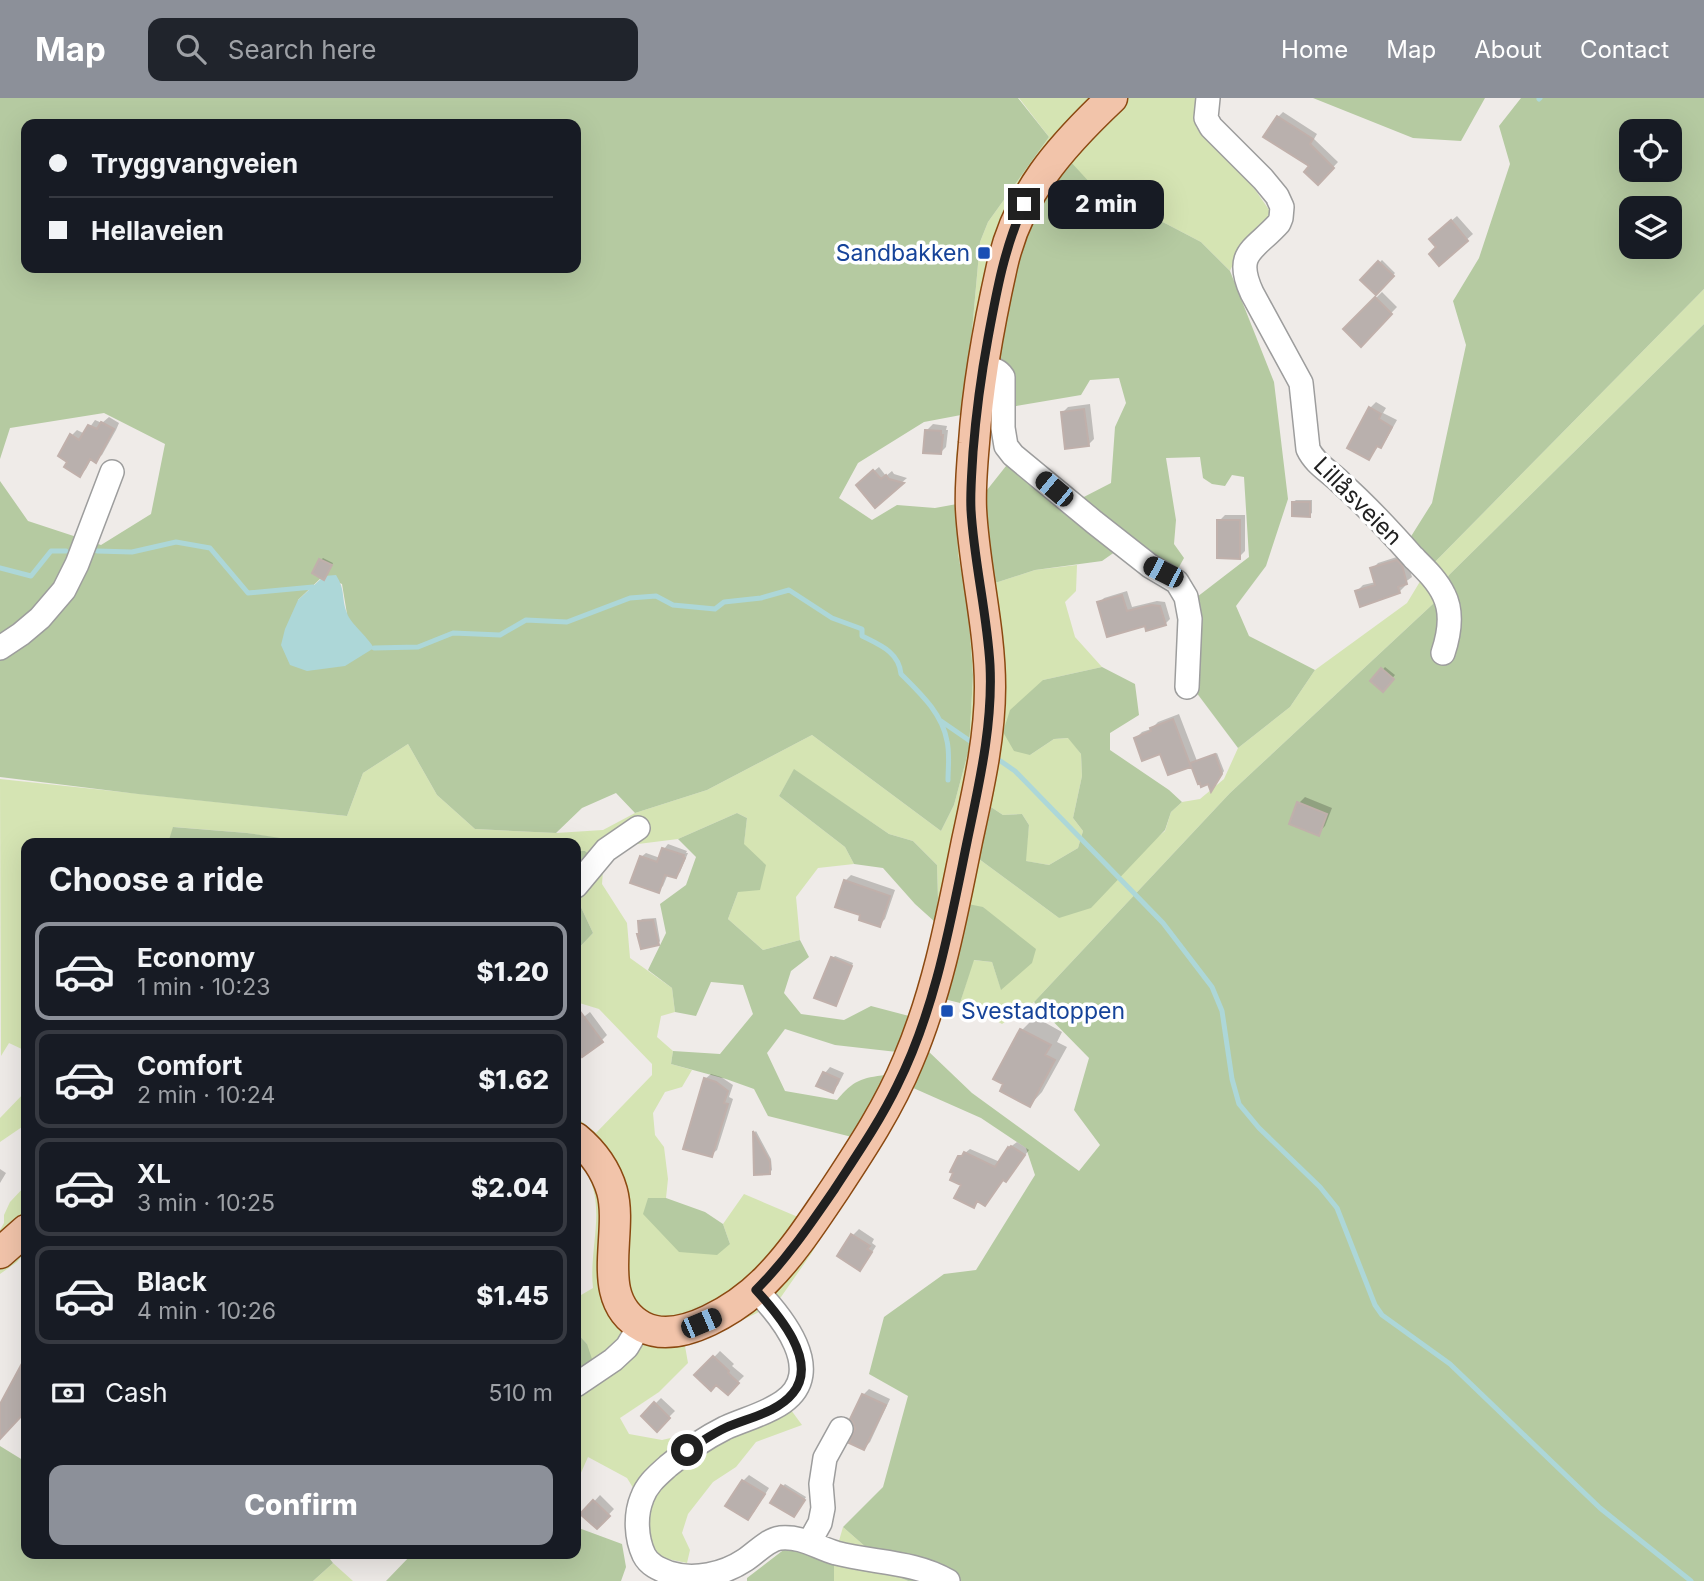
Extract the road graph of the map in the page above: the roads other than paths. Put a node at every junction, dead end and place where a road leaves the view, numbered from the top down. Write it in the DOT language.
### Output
graph roads {
  1 [pos="1112,98"];
  2 [pos="1208,98"];
  3 [pos="982,367"];
  4 [pos="112,472"];
  5 [pos="0,648"];
  6 [pos="1443,653"];
  7 [pos="1187,687"];
  8 [pos="638,828"];
  9 [pos="581,880"];
  10 [pos="581,1142"];
  11 [pos="21,1234"];
  12 [pos="0,1253"];
  13 [pos="756,1290"];
  14 [pos="640,1325"];
  15 [pos="581,1382"];
  16 [pos="841,1429"];
  17 [pos="810,1541"];
  18 [pos="650,1574"];
  19 [pos="948,1581"];
  1 -- 3 [label="main road"];
  2 -- 6 [label="street, Lillåsveien"];
  3 -- 7 [label="street"];
  3 -- 13 [label="main road"];
  4 -- 5 [label="street"];
  8 -- 9 [label="street"];
  10 -- 14 [label="main road"];
  11 -- 12 [label="main road"];
  13 -- 14 [label="main road"];
  13 -- 18 [label="street"];
  14 -- 15 [label="street"];
  16 -- 17 [label="street"];
  17 -- 18 [label="street"];
  17 -- 19 [label="street"];
}
